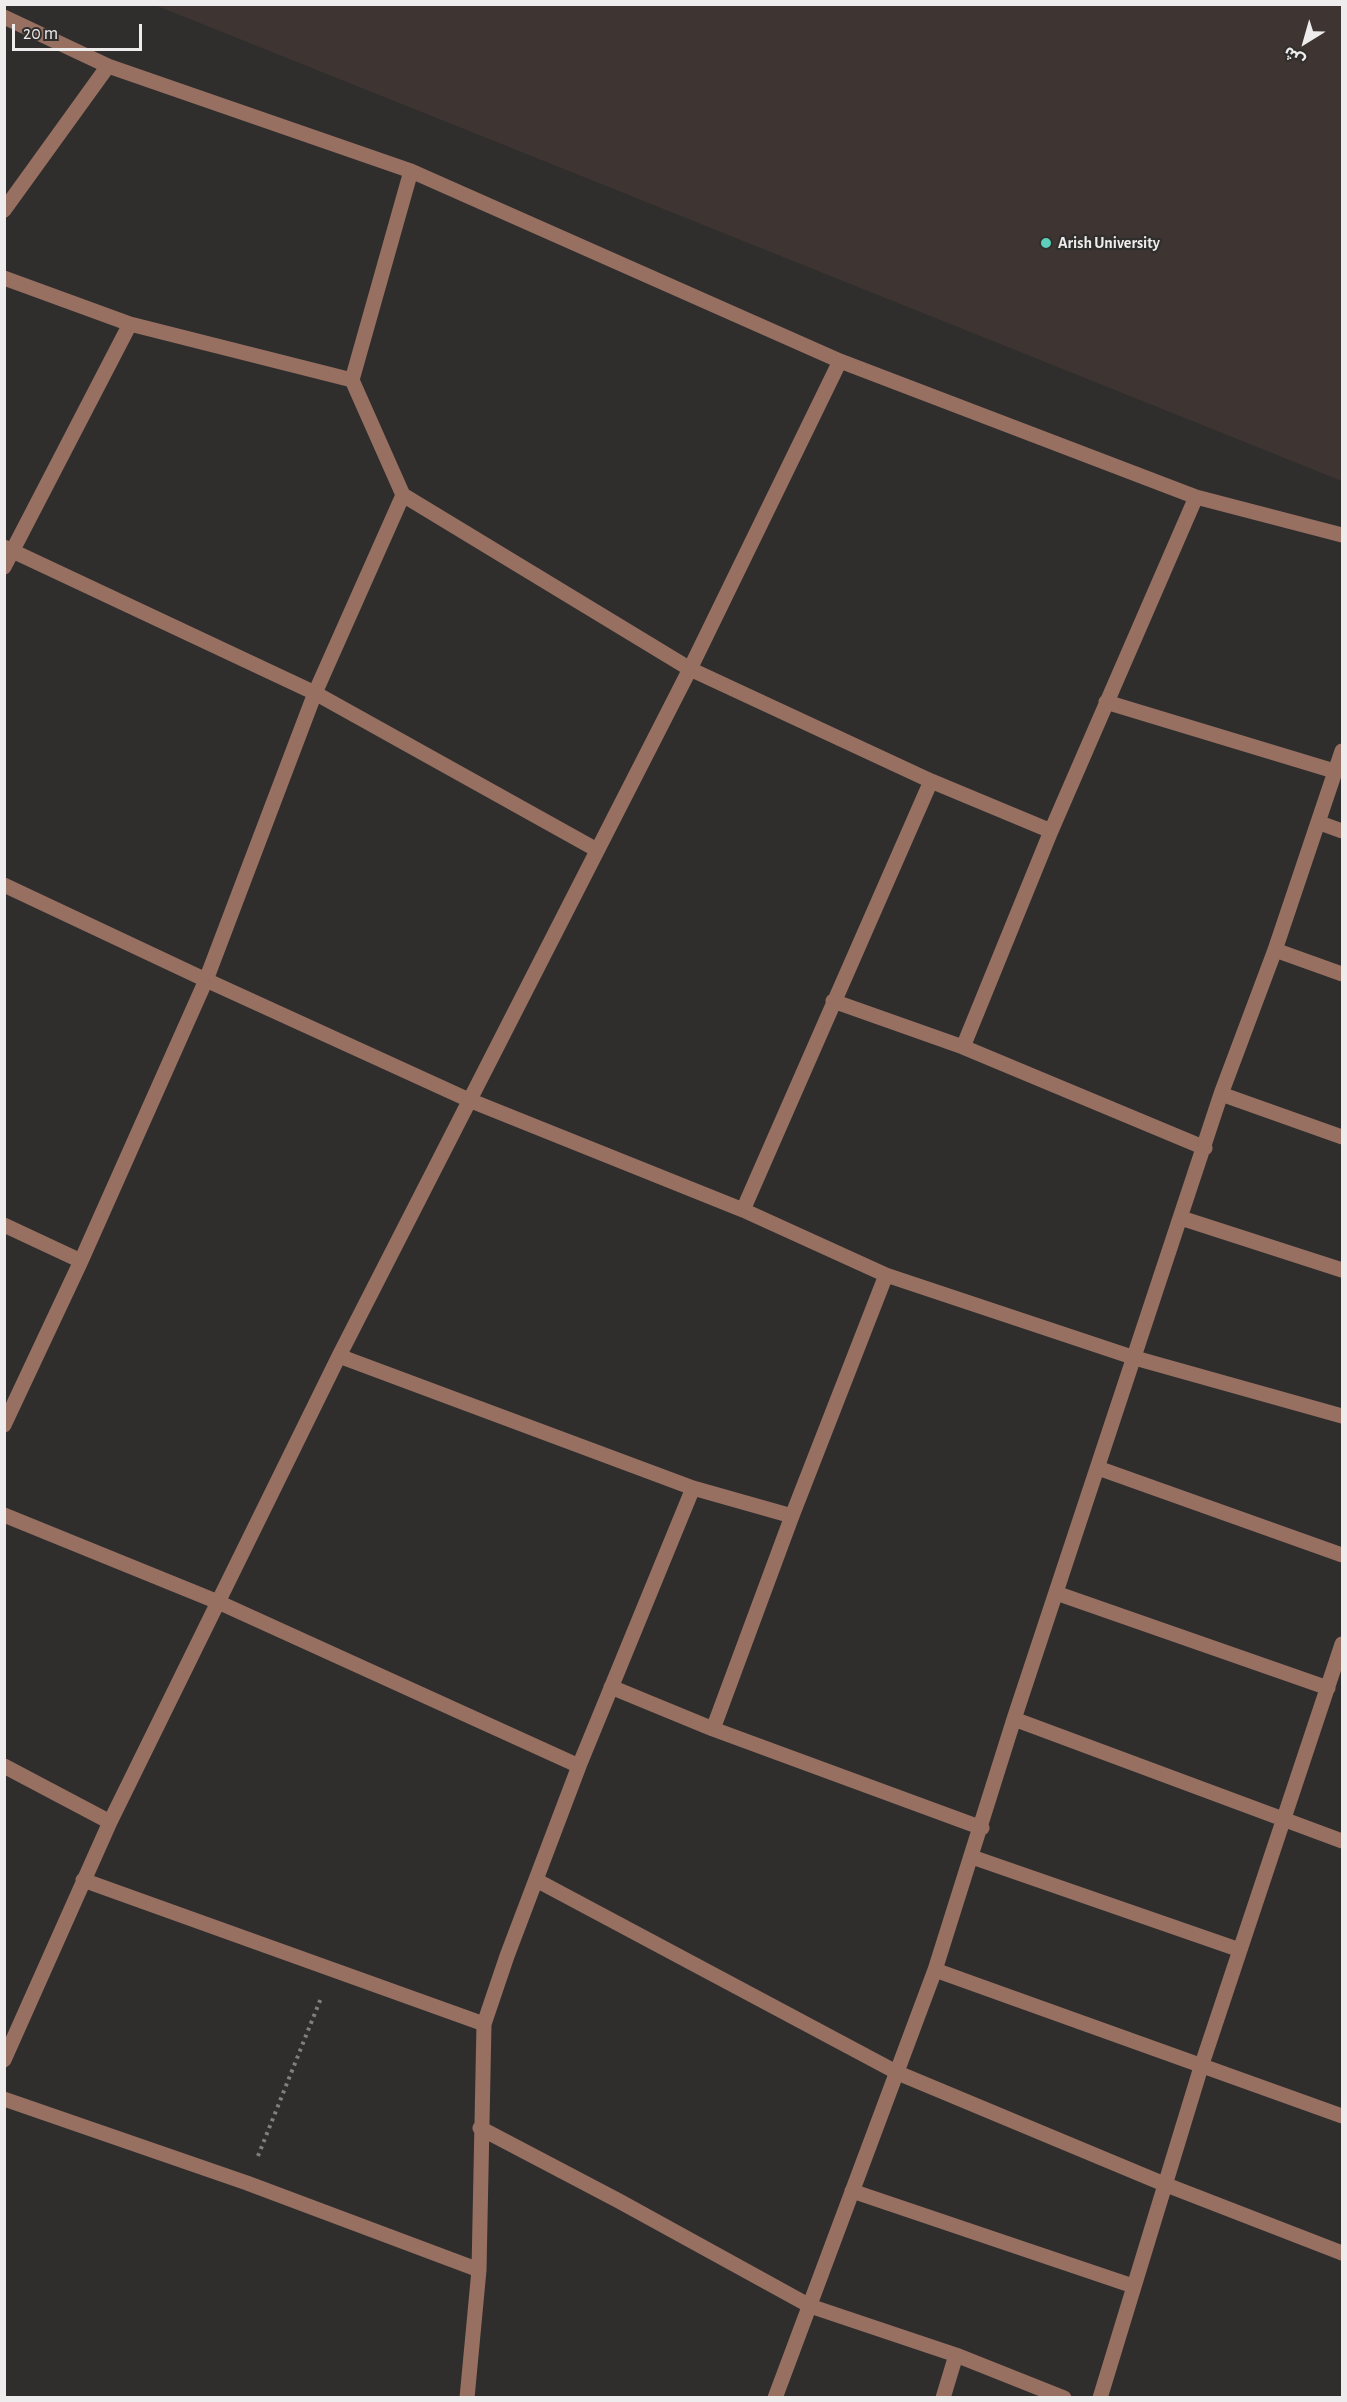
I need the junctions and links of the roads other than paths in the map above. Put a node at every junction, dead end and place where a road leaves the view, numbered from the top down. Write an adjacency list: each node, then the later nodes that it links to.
1 (4, 17): 2 (street)
2 (108, 66): 3 (street); 4 (street)
3 (411, 171): 7 (street); 8 (street)
4 (4, 210)
5 (4, 278): 6 (street)
6 (130, 324): 8 (street); 12 (street)
7 (840, 361): 10 (street); 14 (street)
8 (352, 380): 9 (street)
9 (403, 495): 14 (street); 15 (street)
10 (1196, 497): 11 (street); 16 (street)
11 (1342, 535)
12 (8, 548): 13 (street); 15 (street)
13 (4, 567)
14 (690, 669): 19 (street); 23 (street)
15 (315, 693): 23 (street); 27 (street)
16 (1106, 702): 18 (street); 21 (street)
17 (1342, 751): 18 (street)
18 (1334, 771): 20 (street)
19 (931, 780): 21 (street); 28 (street)
20 (1320, 823): 22 (street); 25 (street)
21 (1051, 831): 29 (street)
22 (1342, 831)
23 (597, 850): 31 (street)
24 (4, 885): 27 (street)
25 (1275, 950): 26 (street); 30 (street)
26 (1342, 974)
27 (206, 980): 31 (street); 37 (street)
28 (833, 1001): 29 (street); 34 (street)
29 (963, 1047): 33 (street)
30 (1221, 1094): 32 (street); 33 (street)
31 (469, 1100): 34 (street); 40 (street)
32 (1342, 1137)
33 (1205, 1148): 35 (street)
34 (743, 1210): 39 (street)
35 (1181, 1218): 38 (street); 41 (street)
36 (4, 1225): 37 (street)
37 (81, 1262): 43 (street)
38 (1342, 1270)
39 (886, 1275): 41 (street); 47 (street)
40 (339, 1356): 45 (street); 50 (street)
41 (1135, 1358): 42 (street); 44 (street)
42 (1342, 1416)
43 (4, 1425)
44 (1098, 1468): 48 (street); 49 (street)
45 (693, 1488): 47 (street); 52 (street)
46 (4, 1515): 50 (street)
47 (792, 1516): 55 (street)
48 (1342, 1555)
49 (1056, 1593): 53 (street); 54 (street)
50 (218, 1602): 57 (street); 59 (street)
51 (1342, 1644): 53 (street)
52 (611, 1687): 55 (street); 57 (street)
53 (1328, 1688): 58 (street)
54 (1014, 1719): 58 (street); 60 (street)
55 (713, 1729): 60 (street)
56 (4, 1766): 59 (street)
57 (579, 1767): 64 (street)
58 (1283, 1821): 61 (street); 65 (street)
59 (110, 1822): 63 (street)
60 (982, 1828): 62 (street)
61 (1342, 1841)
62 (972, 1857): 65 (street); 66 (street)
63 (83, 1880): 67 (street); 68 (street)
64 (538, 1881): 67 (street); 70 (street)
65 (1240, 1950): 69 (street)
66 (935, 1970): 69 (street); 70 (street)
67 (484, 2024): 73 (street)
68 (4, 2060)
69 (1201, 2067): 72 (street); 74 (street)
70 (898, 2073): 74 (street); 75 (street)
71 (4, 2099): 77 (street)
72 (1342, 2116)
73 (480, 2128): 77 (street); 79 (street)
74 (1164, 2184): 76 (street); 78 (street)
75 (852, 2192): 78 (street); 79 (street)
76 (1342, 2253)
77 (479, 2270): 81 (street)
78 (1133, 2286): 85 (street)
79 (810, 2306): 80 (street); 82 (street)
80 (956, 2355): 83 (street); 84 (street)
81 (467, 2397)
82 (775, 2397)
83 (943, 2397)
84 (1064, 2397)
85 (1100, 2397)

